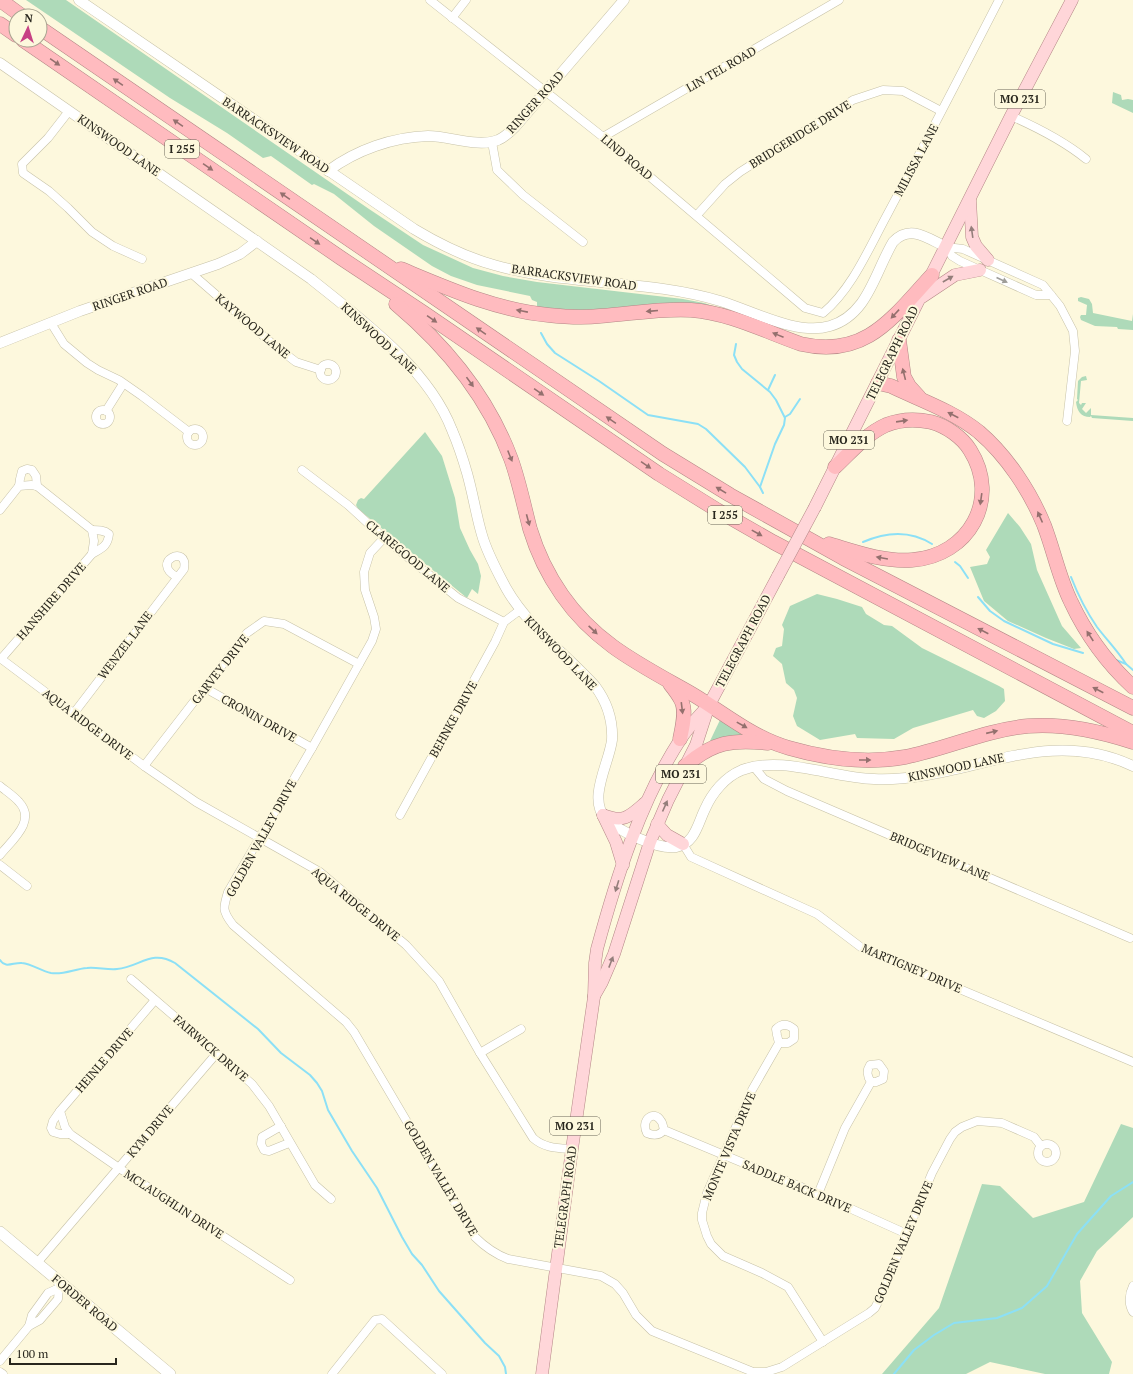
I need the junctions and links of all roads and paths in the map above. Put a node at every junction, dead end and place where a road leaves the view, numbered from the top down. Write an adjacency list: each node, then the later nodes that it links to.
1 (0, 0): 9 (highway)
2 (79, 0): 21 (street, BARRACKSVIEW ROAD)
3 (430, 0): 10 (street, LIND ROAD)
4 (466, 0): 10 (street)
5 (624, 0): 14 (street, RINGER ROAD)
6 (839, 0): 18 (street, LIN TEL ROAD)
7 (999, 0): 16 (street, MILISSA LANE)
8 (1072, 0): 17 (main road, TELEGRAPH ROAD / MO 231)
9 (11, 8)
10 (452, 18): 14 (street, LIND ROAD)
11 (48, 33): 28 (highway, I 255, one-way to 11)
12 (35, 48): 27 (highway, I 255, one-way to 27)
13 (0, 63): 15 (street, KINSWOOD LANE)
14 (546, 92): 18 (street, LIND ROAD); 19 (street, RINGER ROAD)
15 (69, 111): 24 (street, KINSWOOD LANE); 29 (street)
16 (941, 111): 23 (street, BRIDGERIDGE DRIVE); 36 (street, MILISSA LANE)
17 (1011, 116): 20 (street); 22 (main road, TELEGRAPH ROAD / MO 231)
18 (603, 137): 23 (street, LIND ROAD)
19 (492, 142): 21 (street); 25 (street)
20 (1086, 159)
21 (328, 171): 26 (street, BARRACKSVIEW ROAD)
22 (970, 199): 26 (main road, TELEGRAPH ROAD / MO 231); 30 (main road, one-way to 22)
23 (696, 216): 36 (street, LIND ROAD)
24 (257, 240): 32 (street, RINGER ROAD); 57 (street, KINSWOOD LANE)
25 (584, 242)
26 (946, 247): 30 (street, BARRACKSVIEW ROAD); 31 (street, BARRACKSVIEW ROAD); 33 (main road, TELEGRAPH ROAD / MO 231)
27 (341, 258): 61 (highway, one-way to 61); 67 (highway, I 255, one-way to 67)
28 (375, 258): 33 (highway, one-way to 28); 53 (highway, I 255, one-way to 28)
29 (142, 259)
30 (988, 260): 34 (street, BARRACKSVIEW ROAD)
31 (980, 270): 34 (street, BARRACKSVIEW ROAD, one-way to 34); 35 (main road, one-way to 31)
32 (191, 273): 37 (street, RINGER ROAD); 40 (street, KAYWOOD LANE)
33 (932, 275): 35 (main road, TELEGRAPH ROAD / MO 231)
34 (1051, 295): 45 (street, BARRACKSVIEW ROAD)
35 (920, 298): 38 (main road, TELEGRAPH ROAD / MO 231)
36 (823, 313)
37 (50, 323): 39 (street, RINGER ROAD); 42 (street)
38 (899, 340): 41 (main road, TELEGRAPH ROAD / MO 231); 43 (highway, one-way to 38)
39 (0, 343)
40 (321, 370)
41 (878, 383): 43 (highway); 47 (main road, TELEGRAPH ROAD / MO 231)
42 (124, 384): 44 (street); 46 (street)
43 (923, 401): 62 (highway, one-way to 43)
44 (106, 410)
45 (1067, 421)
46 (189, 432)
47 (835, 467): 53 (highway, one-way to 53); 64 (main road, TELEGRAPH ROAD / MO 231, bridge)
48 (302, 470): 54 (street, CLAREGOOD LANE)
49 (19, 486): 50 (street); 50 (street); 51 (street)
50 (37, 486): 52 (street)
51 (0, 510)
52 (92, 530): 55 (street, HANSHIRE DRIVE); 55 (street)
53 (804, 536): 65 (highway, I 255, one-way to 53)
54 (384, 538): 58 (street, CLAREGOOD LANE); 60 (street, GOLDEN VALLEY DRIVE)
55 (92, 554): 59 (street, HANSHIRE DRIVE)
56 (177, 577): 66 (street, WENZEL LANE)
57 (520, 610): 58 (street); 79 (street, KINSWOOD LANE)
58 (504, 622): 78 (street, BEHNKE DRIVE)
59 (1, 659): 66 (street, AQUA RIDGE DRIVE)
60 (359, 664): 63 (street, GARVEY DRIVE); 71 (street, GOLDEN VALLEY DRIVE)
61 (667, 681): 64 (highway); 68 (highway, one-way to 68)
62 (1133, 687)
63 (205, 688): 71 (street, CRONIN DRIVE); 72 (street, GARVEY DRIVE)
64 (709, 705): 68 (main road, TELEGRAPH ROAD / MO 231); 70 (highway, one-way to 70); 73 (main road, TELEGRAPH ROAD / MO 231)
65 (1133, 708)
66 (74, 713): 72 (street, AQUA RIDGE DRIVE)
67 (1133, 733)
68 (680, 739): 77 (main road, TELEGRAPH ROAD / MO 231)
69 (1133, 742): 70 (highway, one-way to 69)
70 (772, 743): 73 (highway)
71 (312, 748): 82 (street, GOLDEN VALLEY DRIVE)
72 (144, 766): 82 (street, AQUA RIDGE DRIVE)
73 (685, 766): 80 (main road, TELEGRAPH ROAD / MO 231, one-way to 73)
74 (1133, 766): 75 (street, KINSWOOD LANE)
75 (754, 767): 84 (street, KINSWOOD LANE); 89 (street, BRIDGEVIEW LANE)
76 (0, 786): 85 (street)
77 (648, 801): 79 (main road); 81 (main road, TELEGRAPH ROAD / MO 231)
78 (400, 815)
79 (602, 815): 81 (street); 87 (main road)
80 (657, 824): 83 (main road, TELEGRAPH ROAD / MO 231); 84 (main road)
81 (634, 835): 83 (street); 87 (main road, TELEGRAPH ROAD / MO 231)
82 (259, 838): 96 (street, AQUA RIDGE DRIVE); 113 (street, GOLDEN VALLEY DRIVE)
83 (650, 842): 84 (street); 91 (main road, TELEGRAPH ROAD / MO 231, one-way to 83)
84 (683, 844): 97 (street, MARTIGNEY DRIVE)
85 (0, 855)
86 (0, 866): 88 (street)
87 (623, 866): 91 (main road, TELEGRAPH ROAD / MO 231, one-way to 91)
88 (26, 886)
89 (1132, 939)
90 (131, 979): 92 (street, FAIRWICK DRIVE)
91 (594, 997): 105 (main road, TELEGRAPH ROAD / MO 231)
92 (155, 1000): 95 (street, FAIRWICK DRIVE); 99 (street, HEINLE DRIVE)
93 (521, 1029): 96 (street)
94 (780, 1043): 106 (street, MONTE VISTA DRIVE)
95 (217, 1052): 100 (street, FAIRWICK DRIVE); 107 (street, KYM DRIVE)
96 (480, 1053): 105 (street, AQUA RIDGE DRIVE)
97 (1133, 1062)
98 (871, 1082): 108 (street)
99 (60, 1111): 102 (street, MCLAUGHLIN DRIVE); 102 (street, HEINLE DRIVE)
100 (281, 1126): 103 (street, FAIRWICK DRIVE); 103 (street)
101 (664, 1130): 106 (street, SADDLE BACK DRIVE)
102 (70, 1134): 107 (street, MCLAUGHLIN DRIVE)
103 (289, 1143): 109 (street, FAIRWICK DRIVE)
104 (1041, 1146): 111 (street, GOLDEN VALLEY DRIVE)
105 (572, 1149): 113 (main road, TELEGRAPH ROAD / MO 231)
106 (724, 1154): 108 (street, SADDLE BACK DRIVE); 118 (street, MONTE VISTA DRIVE)
107 (119, 1168): 112 (street, KYM DRIVE); 114 (street, MCLAUGHLIN DRIVE)
108 (818, 1194): 111 (street, SADDLE BACK DRIVE)
109 (331, 1199)
110 (0, 1232): 112 (main road, FORDER ROAD)
111 (907, 1234): 118 (street, GOLDEN VALLEY DRIVE)
112 (37, 1263): 115 (main road, FORDER ROAD)
113 (556, 1268): 118 (street, GOLDEN VALLEY DRIVE); 125 (main road, TELEGRAPH ROAD / MO 231)
114 (290, 1280)
115 (61, 1286): 119 (street); 122 (main road, FORDER ROAD)
116 (1133, 1286): 117 (street)
117 (1133, 1312)
118 (823, 1342)
119 (0, 1361)
120 (0, 1372): 121 (street)
121 (3, 1374)
122 (170, 1374)
123 (332, 1374): 124 (street)
124 (442, 1374)
125 (542, 1374)

